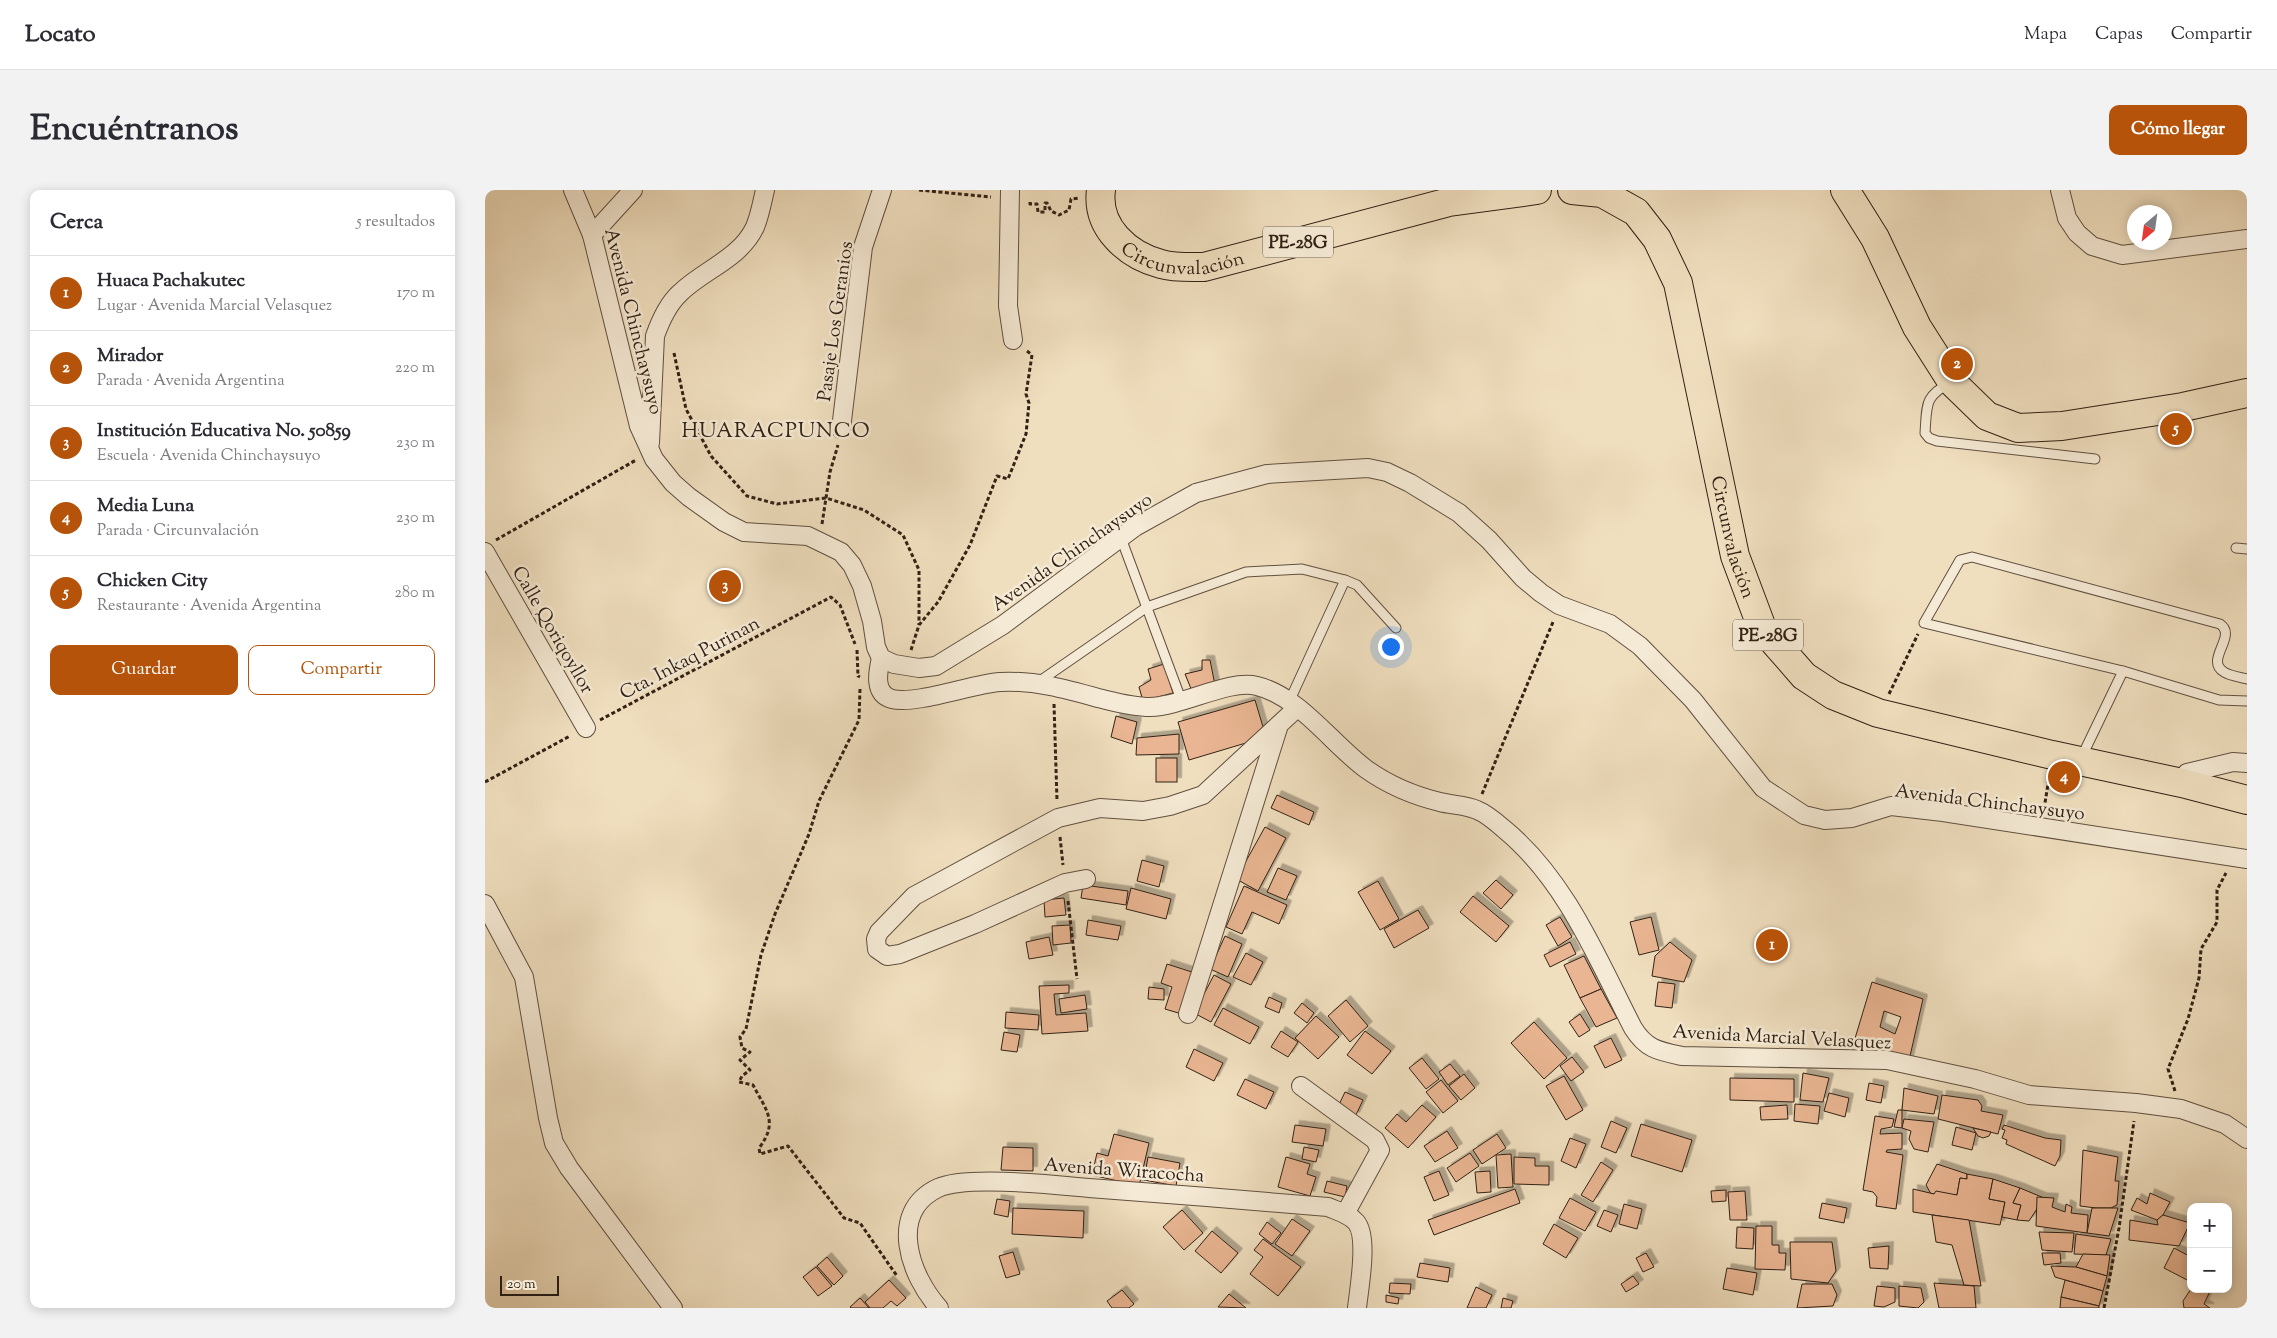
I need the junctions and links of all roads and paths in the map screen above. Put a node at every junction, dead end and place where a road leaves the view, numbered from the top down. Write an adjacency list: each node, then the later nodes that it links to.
1 (573, 190): 13 (street, Avenida Chinchaysuyo)
2 (633, 190): 13 (street)
3 (765, 190): 15 (street)
4 (882, 190): 19 (street, Pasaje Los Geranios)
5 (919, 190): 10 (path)
6 (1537, 190): 11 (highway, Circunvalación / PE-28G)
7 (1572, 190): 42 (highway, Circunvalación / PE-28G)
8 (1845, 190): 17 (highway)
9 (2060, 190): 14 (street)
10 (1010, 194): 16 (street)
11 (1090, 194): 12 (path)
12 (1029, 197)
13 (592, 235): 20 (street, Avenida Chinchaysuyo)
14 (2247, 239)
15 (663, 317): 20 (street); 22 (path)
16 (1013, 340): 32 (path)
17 (1953, 382): 18 (highway); 21 (lane)
18 (2247, 393)
19 (841, 429): 22 (path)
20 (650, 452): 24 (street, Avenida Chinchaysuyo); 25 (path)
21 (2095, 460)
22 (826, 498): 24 (path); 32 (path)
23 (1121, 538): 29 (street, Avenida Chinchaysuyo); 30 (lane); 35 (street, Avenida Chinchaysuyo)
24 (820, 541): 34 (street, Avenida Chinchaysuyo)
25 (489, 547): 44 (street, Calle Qoriqoyllor)
26 (2236, 548): 27 (lane)
27 (2247, 550)
28 (1345, 580): 30 (lane); 33 (lane); 41 (lane)
29 (1559, 605): 51 (path); 52 (street, Avenida Chinchaysuyo)
30 (1147, 608): 38 (lane); 40 (lane)
31 (1924, 622): 36 (lane); 37 (lane); 42 (path)
32 (919, 625): 35 (path)
33 (1396, 628)
34 (881, 658): 35 (street, Avenida Chinchaysuyo); 38 (street, Avenida Marcial Velasquez)
35 (905, 667)
36 (2123, 671): 39 (lane); 45 (lane)
37 (2247, 679)
38 (1037, 683): 40 (street, Avenida Marcial Velasquez)
39 (2247, 701)
40 (1183, 702): 41 (street, Avenida Marcial Velasquez)
41 (1293, 705): 43 (street); 51 (street, Avenida Marcial Velasquez)
42 (1878, 713): 46 (highway, Circunvalación / PE-28G)
43 (1279, 726): 54 (street); 56 (street)
44 (586, 728): 48 (path, Cta. Inkaq Purinan); 62 (path, Cta. Inkaq Purinan)
45 (2084, 752)
46 (2052, 755): 49 (highway, Circunvalación / PE-28G); 52 (path)
47 (2247, 763): 49 (street)
48 (485, 782)
49 (2182, 783): 50 (highway, Circunvalación / PE-28G)
50 (2247, 800)
51 (1476, 810): 58 (street, Avenida Marcial Velasquez)
52 (2040, 827): 53 (street, Avenida Chinchaysuyo)
53 (2240, 858): 59 (path)
54 (1086, 879)
55 (485, 904): 63 (street)
56 (1189, 1014)
57 (1301, 1086): 61 (street)
58 (2135, 1103): 59 (street, Avenida Marcial Velasquez); 66 (path)
59 (2181, 1109): 60 (street, Avenida Marcial Velasquez)
60 (2247, 1139)
61 (1345, 1214): 62 (street, Avenida Wiracocha); 65 (street)
62 (927, 1294): 64 (street, Avenida Wiracocha)
63 (673, 1308)
64 (939, 1308)
65 (1357, 1308)
66 (2104, 1308)

